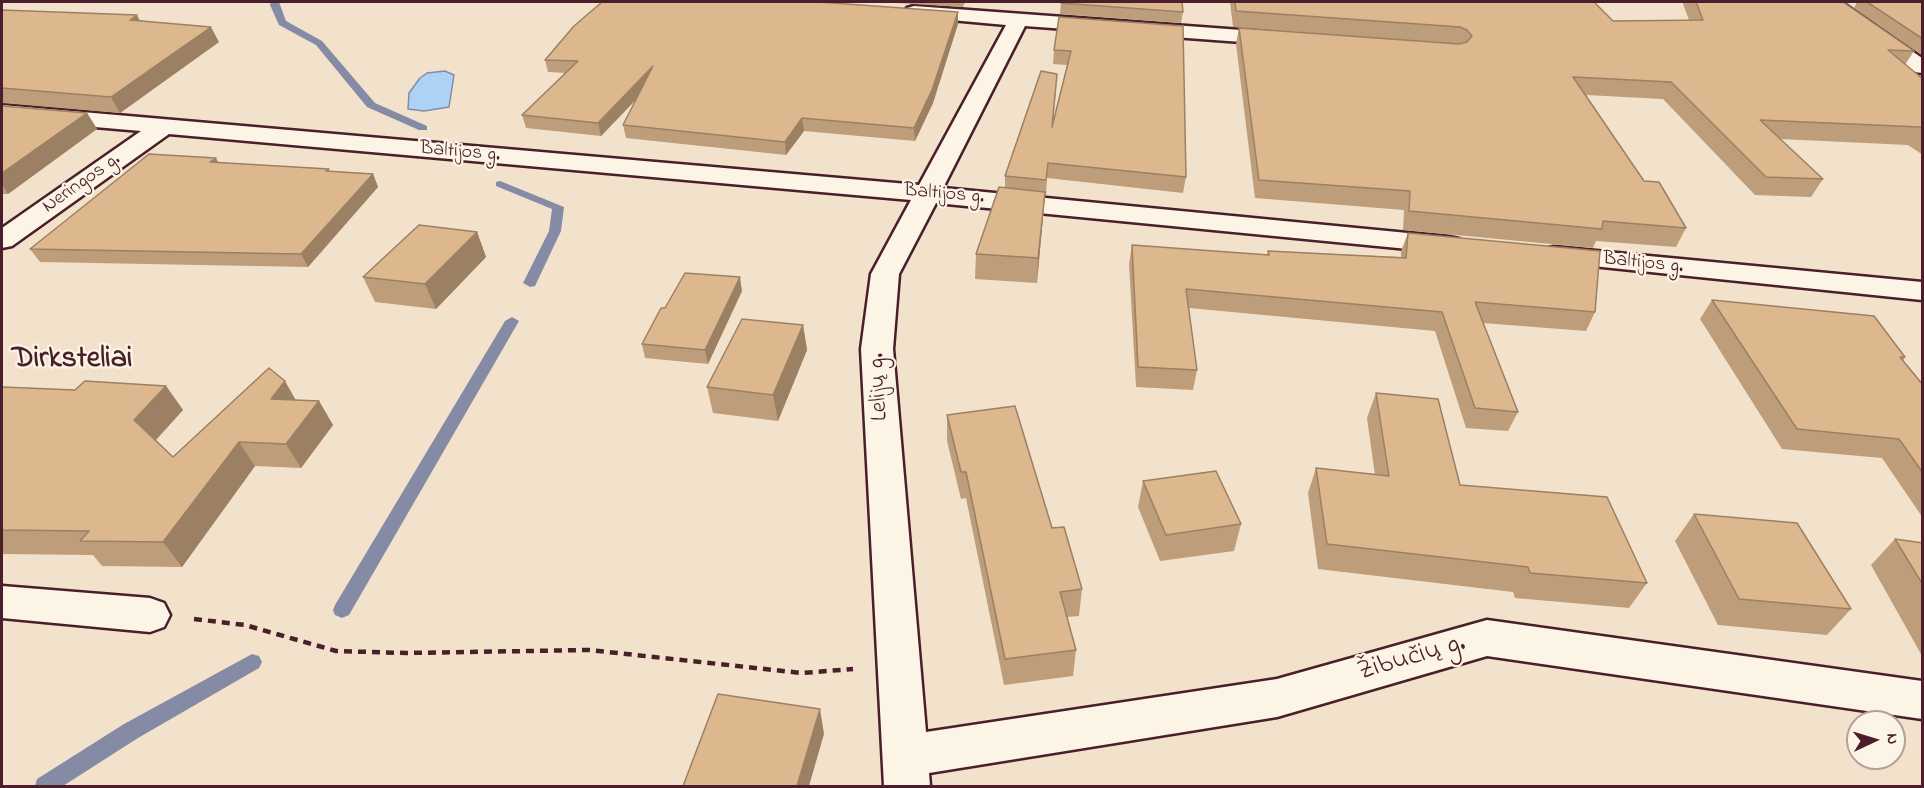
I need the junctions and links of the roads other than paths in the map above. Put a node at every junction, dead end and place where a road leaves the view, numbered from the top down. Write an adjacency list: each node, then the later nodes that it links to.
1 (1830, 2): 5 (street)
2 (894, 10): 3 (street)
3 (1019, 19): 4 (street); 8 (street, Lelijų g.)
4 (1301, 40)
5 (1923, 67)
6 (2, 112): 7 (street, Baltijos g.)
7 (163, 127): 8 (street, Baltijos g.); 9 (street, Neringos g.)
8 (928, 194): 10 (street, Baltijos g.); 16 (street, Lelijų g.)
9 (2, 240)
10 (1472, 247)
11 (1532, 253): 12 (street, Baltijos g.)
12 (1923, 291)
13 (2, 602): 14 (street)
14 (150, 615)
15 (1923, 700): 16 (street, Žibučių g.)
16 (906, 771)

